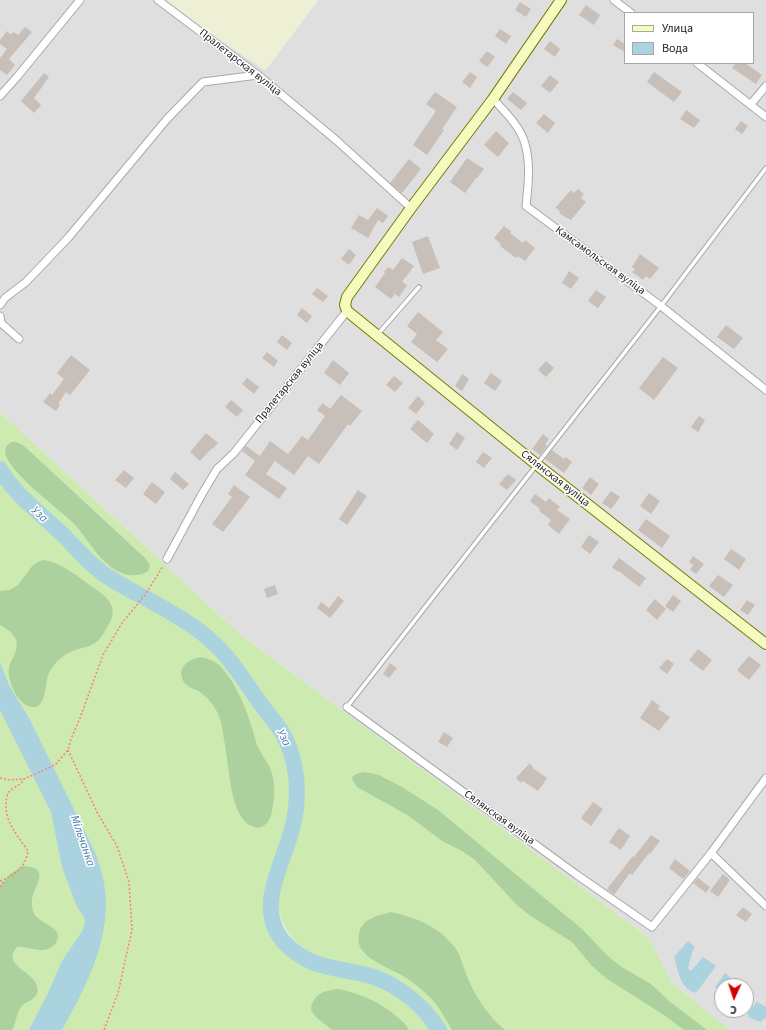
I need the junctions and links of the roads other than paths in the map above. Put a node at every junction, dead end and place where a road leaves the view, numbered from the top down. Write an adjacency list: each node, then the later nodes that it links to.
1 (80, 0): 9 (street)
2 (158, 0): 7 (street, Пралетарская вуліца)
3 (561, 0): 10 (street, Пралетарская вуліца)
4 (614, 0): 5 (street)
5 (630, 12)
6 (698, 64): 11 (street)
7 (258, 75): 14 (street, Пралетарская вуліца); 16 (street)
8 (766, 86): 11 (street)
9 (0, 96)
10 (493, 99): 14 (street, Пралетарская вуліца); 17 (street, Камсамольская вуліца)
11 (751, 104): 12 (street)
12 (766, 117)
13 (766, 168): 17 (lane)
14 (411, 208): 18 (street, Пралетарская вуліца)
15 (419, 286): 20 (lane)
16 (0, 305)
17 (661, 306): 22 (street, Камсамольская вуліца); 23 (lane)
18 (347, 311): 20 (street, Сялянская вуліца); 24 (street, Пралетарская вуліца)
19 (0, 316): 21 (street)
20 (376, 336): 23 (street, Сялянская вуліца)
21 (19, 339)
22 (766, 390)
23 (536, 464): 25 (street, Сялянская вуліца); 26 (lane)
24 (167, 559)
25 (766, 644)
26 (346, 706): 28 (street, Сялянская вуліца)
27 (766, 778): 28 (street)
28 (711, 853): 29 (street)
29 (766, 906)

